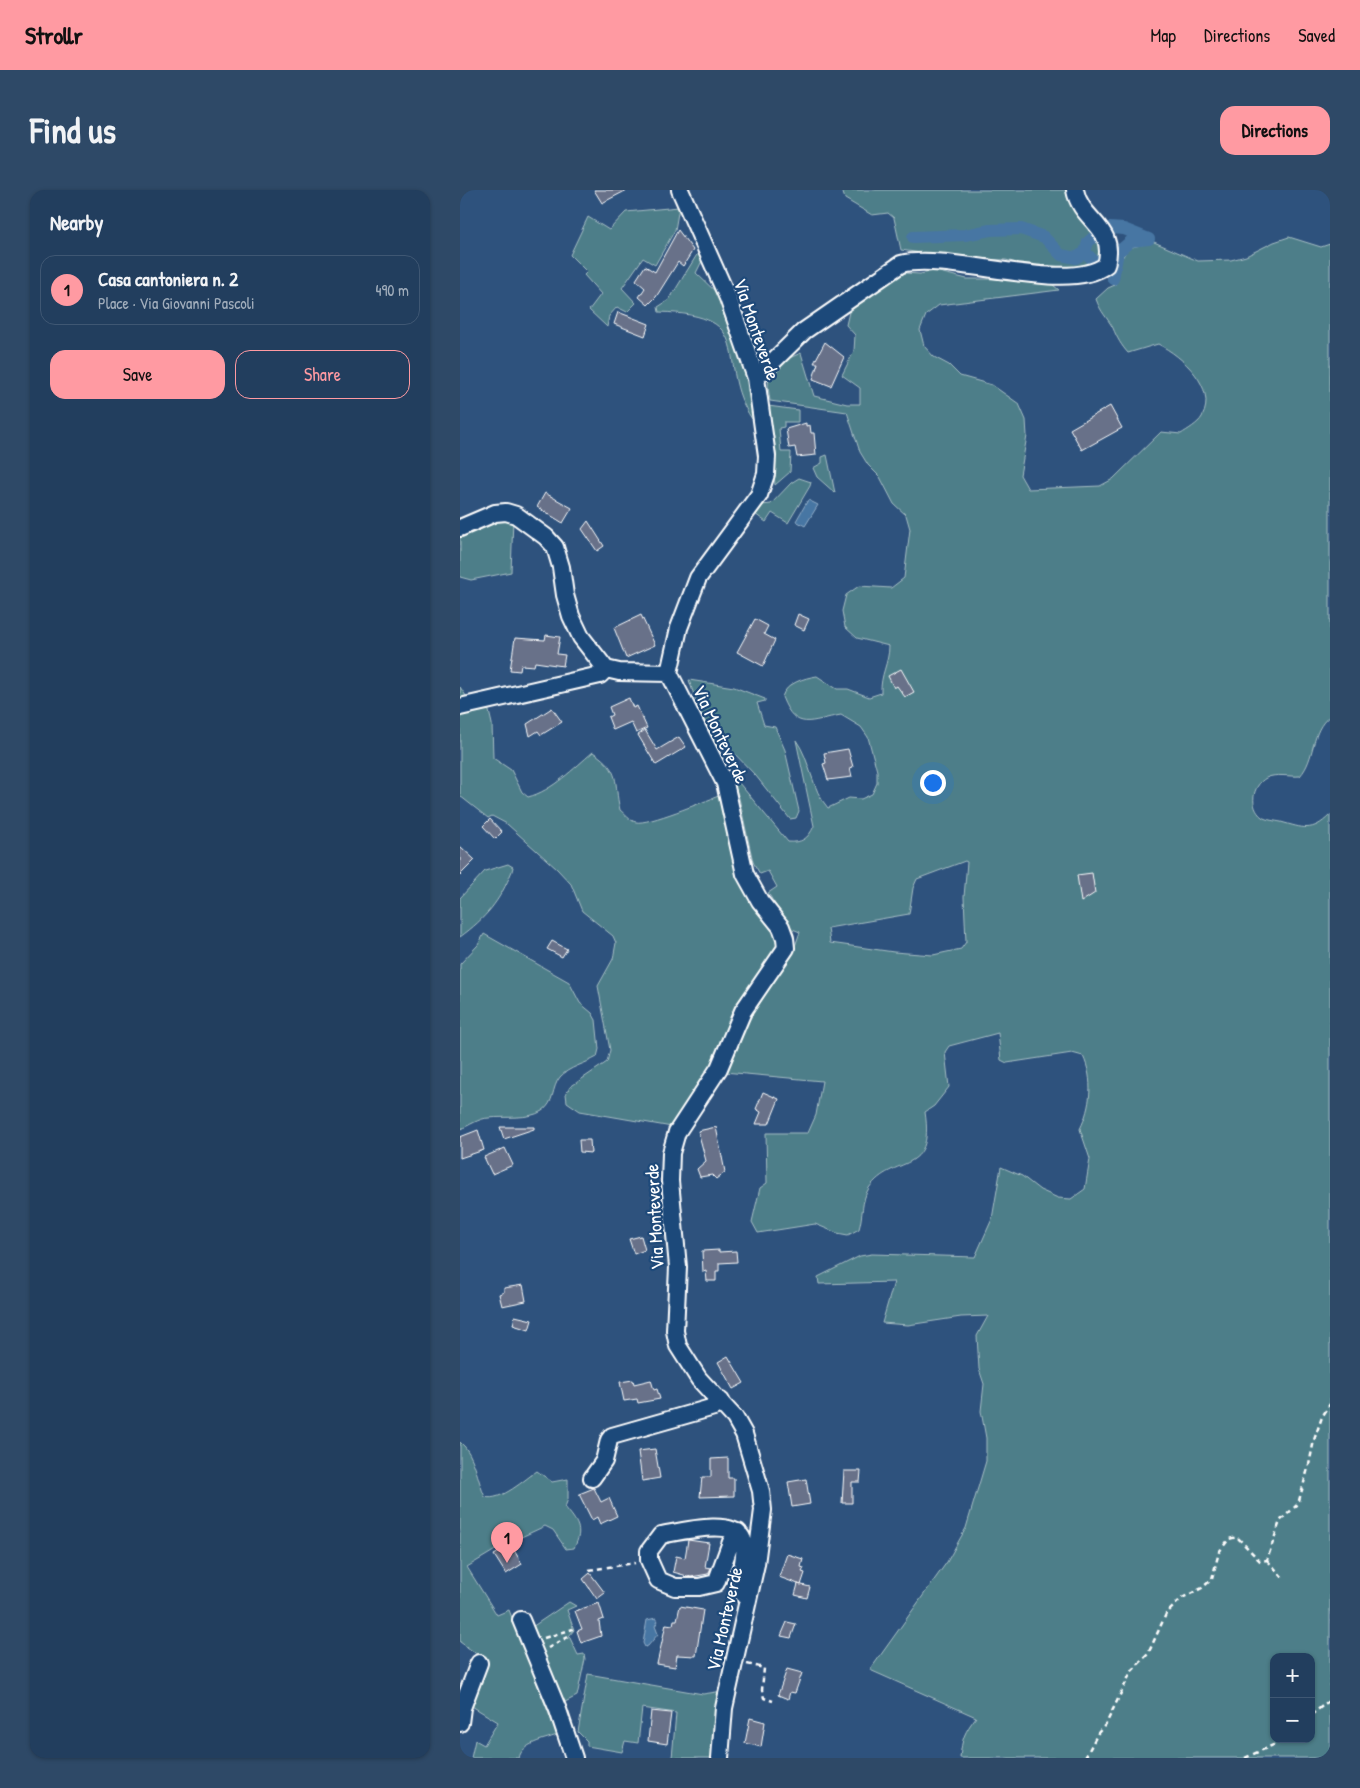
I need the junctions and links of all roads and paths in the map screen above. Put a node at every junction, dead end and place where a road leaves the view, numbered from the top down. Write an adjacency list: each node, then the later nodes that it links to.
1 (680, 190): 3 (street, Via Monteverde)
2 (1076, 190): 3 (street)
3 (756, 378): 6 (street, Via Monteverde)
4 (460, 528): 5 (street)
5 (606, 669): 6 (street, Via Monteverde); 7 (street)
6 (669, 672): 8 (street, Via Monteverde)
7 (460, 707)
8 (721, 1401): 10 (street); 16 (street, Via Monteverde)
9 (1330, 1404): 13 (path)
10 (592, 1478)
11 (738, 1532): 12 (street); 12 (street); 16 (street)
12 (649, 1560): 14 (path)
13 (1267, 1560): 15 (path); 31 (path)
14 (589, 1570)
15 (1284, 1580)
16 (748, 1601): 30 (street, Via Monteverde)
17 (521, 1620): 20 (street)
18 (572, 1629): 20 (path)
19 (568, 1637): 21 (path)
20 (531, 1642): 21 (street)
21 (539, 1661): 29 (street)
22 (479, 1663): 26 (street)
23 (743, 1663): 25 (path)
24 (1330, 1700): 27 (path)
25 (773, 1701)
26 (461, 1712)
27 (1315, 1712)
28 (1277, 1743): 32 (path)
29 (574, 1758)
30 (720, 1758)
31 (1085, 1758)
32 (1245, 1758)

